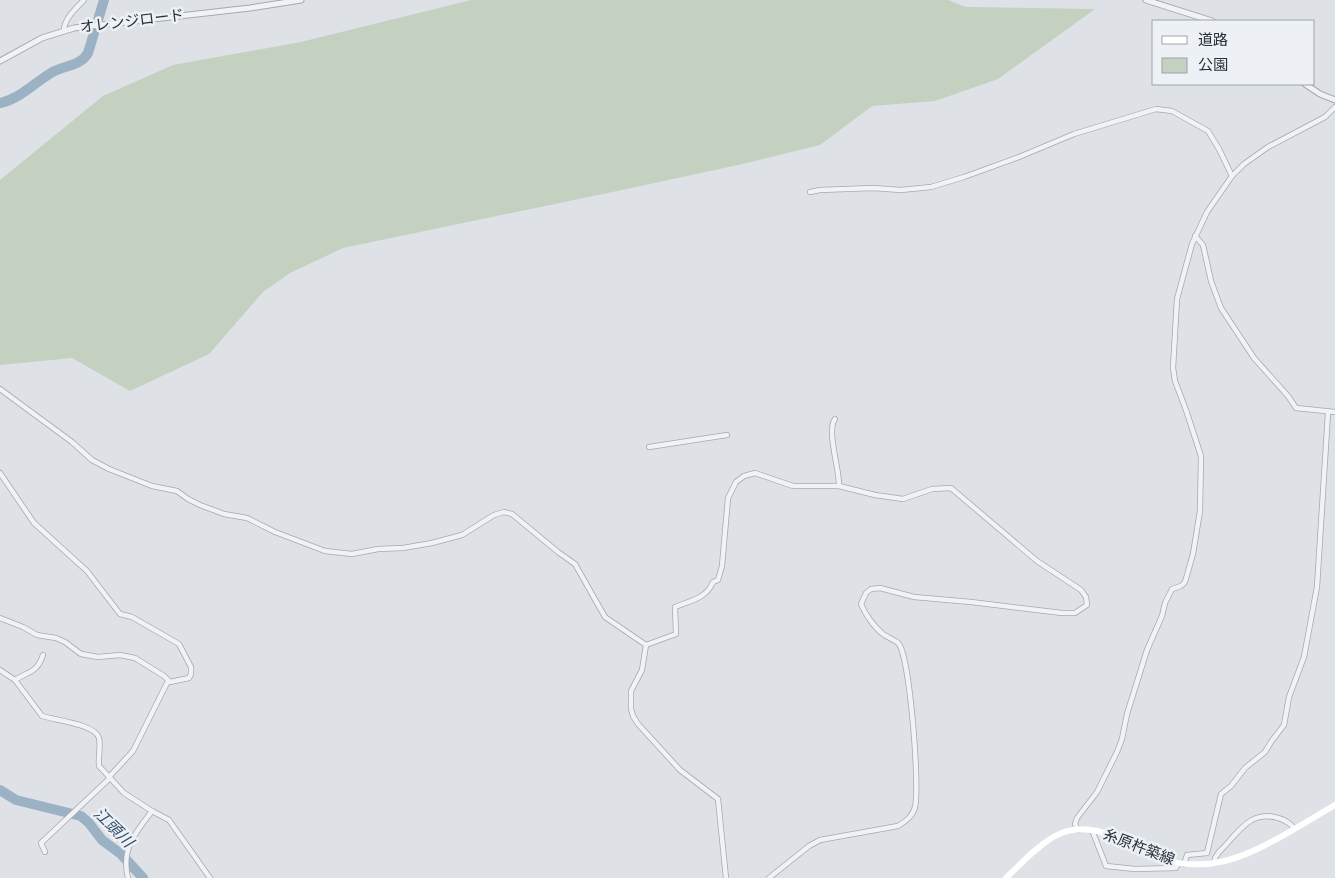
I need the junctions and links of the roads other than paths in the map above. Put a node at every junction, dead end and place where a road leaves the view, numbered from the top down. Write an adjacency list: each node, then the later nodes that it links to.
1 (84, 0): 5 (street)
2 (301, 0): 5 (street, オレンジロード)
3 (1146, 0): 4 (street)
4 (1209, 20)
5 (64, 30): 6 (street, オレンジロード)
6 (0, 61)
7 (1306, 85): 8 (street)
8 (1335, 100)
9 (1335, 107): 10 (street)
10 (1232, 176): 11 (street); 12 (street)
11 (810, 192)
12 (1195, 236): 15 (street); 31 (street)
13 (0, 389): 22 (street)
14 (1335, 412): 15 (street)
15 (1328, 413): 34 (street)
16 (835, 419): 20 (street)
17 (726, 435): 18 (street)
18 (649, 447)
19 (0, 473): 26 (street)
20 (840, 486): 22 (street); 39 (street)
21 (0, 618): 26 (street)
22 (646, 645): 38 (street)
23 (43, 654): 25 (street)
24 (0, 670): 25 (street)
25 (15, 680): 27 (street)
26 (168, 681): 27 (street)
27 (110, 778): 29 (street); 33 (street)
28 (1335, 805): 30 (main road, 糸原杵築線)
29 (152, 811): 36 (street); 37 (street)
30 (1294, 828): 35 (main road, 糸原杵築線); 35 (street)
31 (1078, 830): 32 (main road, 糸原杵築線); 40 (main road, 糸原杵築線)
32 (1092, 830): 34 (main road, 糸原杵築線); 34 (street)
33 (45, 852)
34 (1181, 863): 35 (main road, 糸原杵築線)
35 (1214, 863)
36 (128, 878)
37 (210, 878)
38 (726, 878)
39 (770, 878)
40 (1006, 878)

